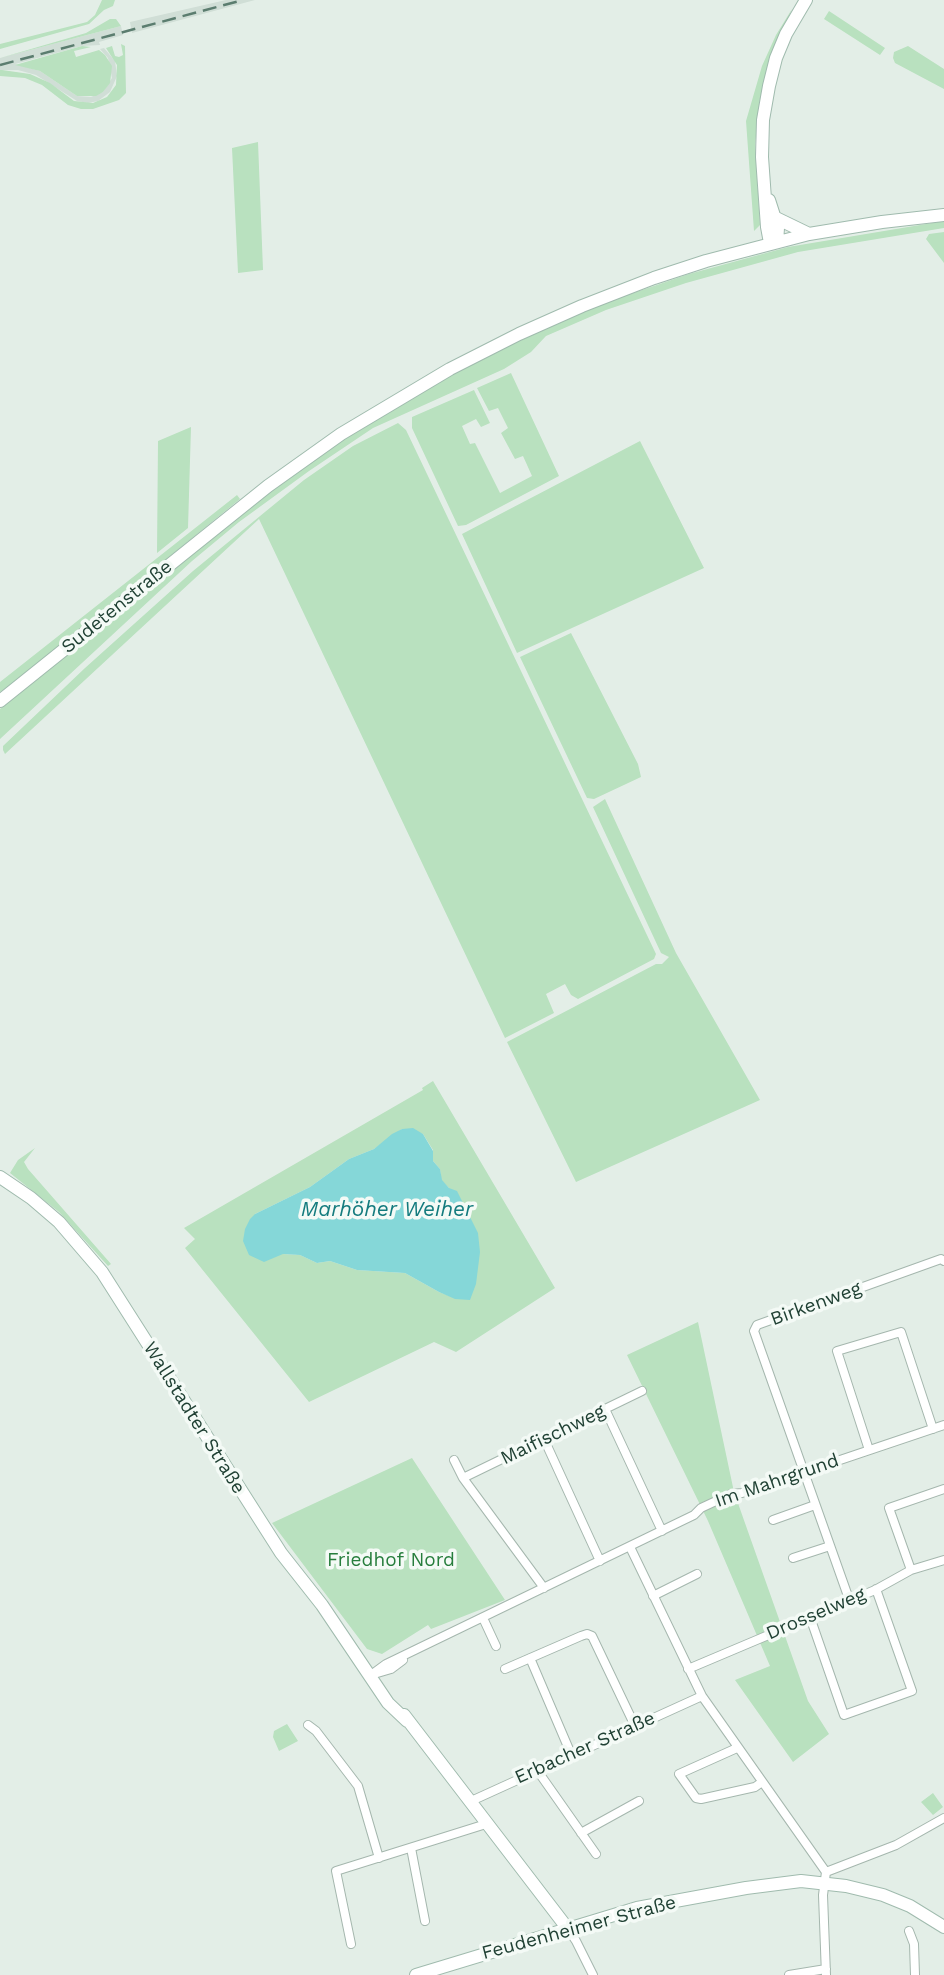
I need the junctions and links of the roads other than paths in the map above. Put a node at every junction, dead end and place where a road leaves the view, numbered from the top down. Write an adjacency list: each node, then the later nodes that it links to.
1 (806, 0): 2 (main road)
2 (765, 190): 4 (main road); 6 (main road)
3 (944, 215): 5 (main road, Sudetenstraße)
4 (776, 218): 5 (main road); 6 (main road)
5 (809, 234): 6 (main road, Sudetenstraße)
6 (774, 242): 7 (main road, Sudetenstraße)
7 (0, 701)
8 (0, 1177): 40 (main road, Wallstadter Straße)
9 (944, 1261): 17 (street, Birkenweg)
10 (642, 1391): 11 (street, Maifischweg)
11 (605, 1409): 14 (street, Maifischweg); 22 (street)
12 (944, 1424): 13 (street, Im Mahrgrund)
13 (933, 1429): 15 (street, Im Mahrgrund); 15 (street)
14 (544, 1439): 18 (street, Maifischweg); 27 (street)
15 (869, 1450): 17 (street, Im Mahrgrund)
16 (454, 1460): 18 (street)
17 (803, 1472): 20 (street); 22 (street, Im Mahrgrund)
18 (463, 1478): 30 (street)
19 (944, 1489): 28 (street)
20 (815, 1505): 21 (street); 23 (street)
21 (773, 1520)
22 (662, 1531): 24 (street, Im Mahrgrund)
23 (830, 1546): 25 (street); 33 (street)
24 (630, 1547): 27 (street, Im Mahrgrund); 32 (street)
25 (793, 1558)
26 (944, 1560): 28 (street, Drosselweg)
27 (600, 1561): 30 (street, Im Mahrgrund)
28 (911, 1570): 31 (street, Drosselweg)
29 (697, 1574): 32 (street)
30 (544, 1588): 35 (street, Im Mahrgrund)
31 (876, 1589): 33 (street, Drosselweg); 34 (street)
32 (653, 1597): 39 (street)
33 (849, 1599): 34 (street, Drosselweg)
34 (810, 1617): 39 (street, Drosselweg)
35 (483, 1618): 36 (street); 40 (street, Im Mahrgrund)
36 (496, 1646)
37 (530, 1658): 38 (street); 43 (street); 45 (street)
38 (505, 1669)
39 (688, 1669): 41 (street)
40 (371, 1675): 49 (main road, Wallstadter Straße)
41 (702, 1696): 43 (street, Erbacher Straße); 44 (street)
42 (308, 1725): 55 (street)
43 (635, 1726): 45 (street, Erbacher Straße)
44 (737, 1748): 47 (street); 47 (street)
45 (571, 1754): 46 (street, Erbacher Straße)
46 (537, 1770): 49 (street, Erbacher Straße); 52 (street)
47 (762, 1782): 56 (street)
48 (639, 1801): 52 (street)
49 (469, 1802): 51 (main road, Wallstadter Straße)
50 (944, 1818): 56 (street)
51 (486, 1824): 53 (street); 59 (main road, Wallstadter Straße)
52 (581, 1833): 54 (street)
53 (411, 1848): 55 (street); 57 (street)
54 (596, 1854)
55 (379, 1858): 61 (street)
56 (825, 1877): 58 (main road, Feudenheimer Straße); 59 (main road, Feudenheimer Straße); 62 (street)
57 (425, 1921)
58 (944, 1927)
59 (568, 1929): 63 (main road, Feudenheimer Straße); 64 (street)
60 (909, 1931): 66 (street)
61 (351, 1944)
62 (826, 1972): 65 (street)
63 (416, 1975)
64 (593, 1975)
65 (789, 1975)
66 (915, 1975)

